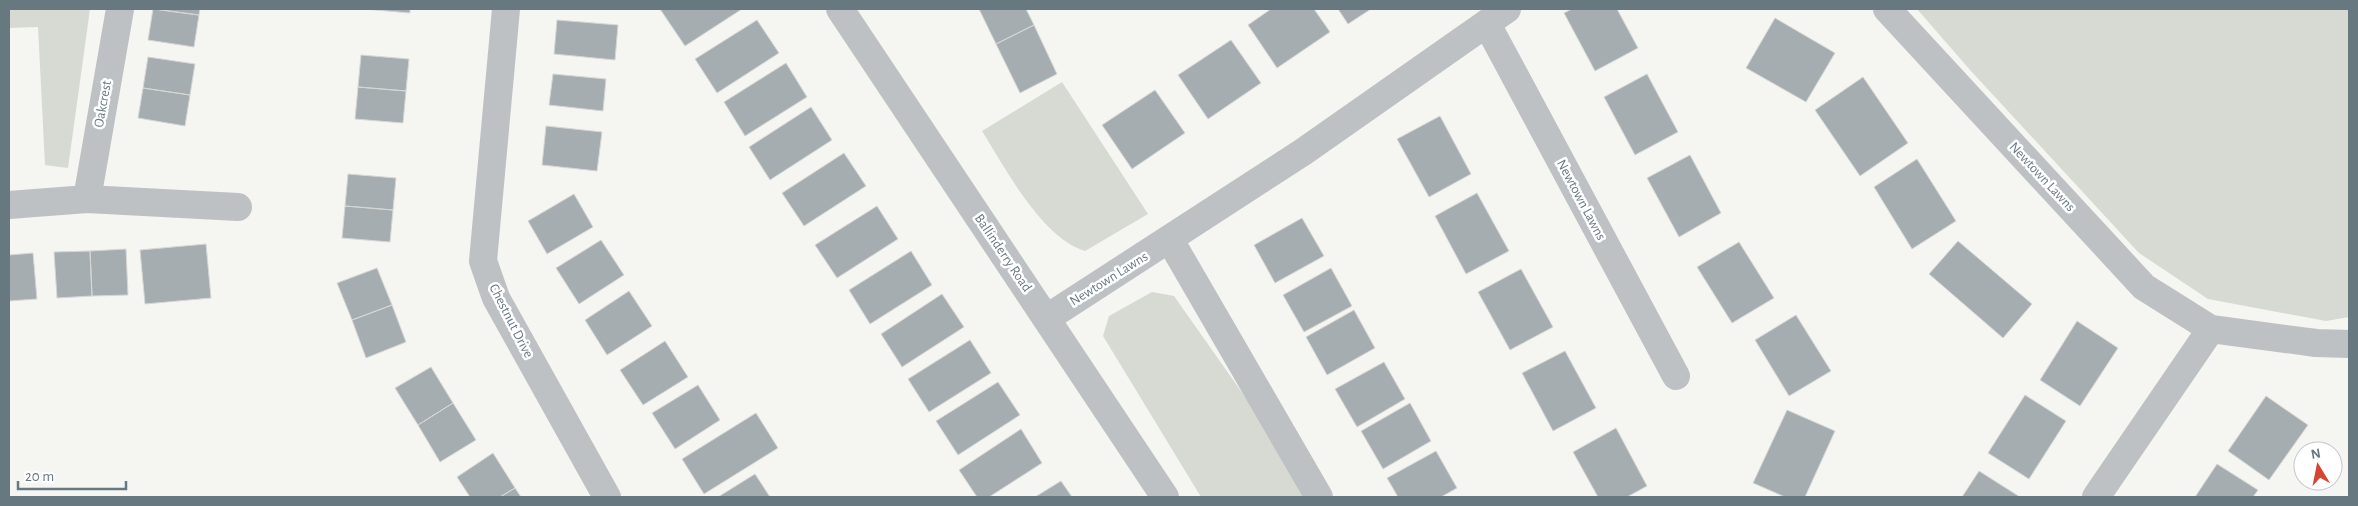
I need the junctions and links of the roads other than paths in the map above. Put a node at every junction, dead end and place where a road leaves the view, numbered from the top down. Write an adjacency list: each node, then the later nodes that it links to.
1 (120, 9): 6 (street, Oakcrest)
2 (506, 9): 14 (street, Chestnut Drive)
3 (840, 9): 10 (street, Ballinderry Road)
4 (1887, 9): 11 (street, Newtown Lawns)
5 (1497, 16): 9 (street, Newtown Lawns); 13 (street, Newtown Lawns)
6 (87, 199): 7 (street); 8 (street)
7 (9, 205)
8 (238, 207)
9 (1170, 240): 10 (street, Newtown Lawns); 16 (street)
10 (1047, 318): 15 (street, Ballinderry Road)
11 (2211, 329): 12 (street, Newtown Lawns); 17 (street)
12 (2349, 344)
13 (1676, 376)
14 (607, 497)
15 (1165, 497)
16 (1319, 497)
17 (2096, 497)

